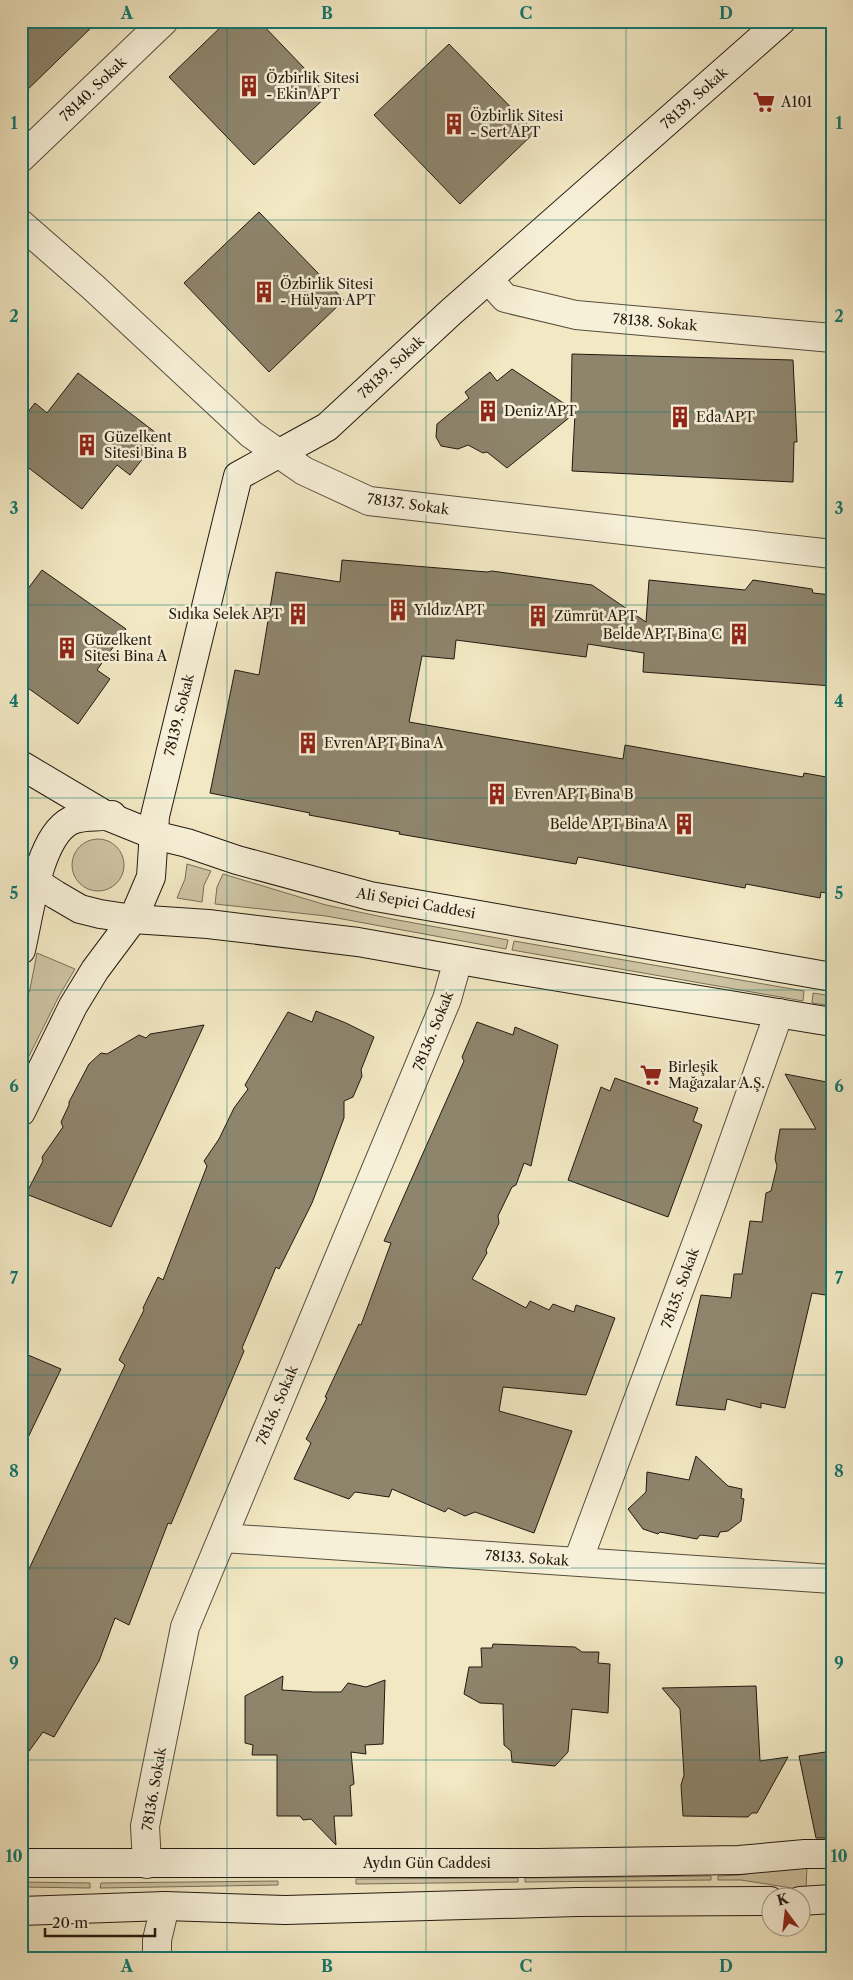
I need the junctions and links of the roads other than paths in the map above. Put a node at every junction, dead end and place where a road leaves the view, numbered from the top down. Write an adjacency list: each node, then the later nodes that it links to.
1 (164, 21): 3 (main road, 78140. Sokak)
2 (780, 21): 5 (main road, 78139. Sokak)
3 (21, 158)
4 (21, 224): 7 (main road, 78137. Sokak)
5 (490, 280): 6 (main road, 78138. Sokak); 7 (main road, 78139. Sokak)
6 (832, 338)
7 (278, 453): 8 (main road, 78137. Sokak); 10 (main road, 78139. Sokak)
8 (832, 554)
9 (21, 765): 11 (main road, Ali Sepici Caddesi)
10 (159, 798): 11 (main road); 12 (main road, 78139. Sokak)
11 (108, 816): 12 (main road, Ali Sepici Caddesi); 13 (main road)
12 (154, 835): 14 (main road); 17 (main road, Ali Sepici Caddesi)
13 (29, 875): 14 (main road); 15 (main road)
14 (133, 919): 16 (main road); 20 (main road)
15 (21, 950)
16 (458, 960): 18 (main road); 21 (main road, 78136. Sokak)
17 (832, 977)
18 (779, 1013): 19 (main road); 22 (main road, 78135. Sokak)
19 (832, 1022)
20 (21, 1112)
21 (223, 1538): 22 (main road, 78133. Sokak); 26 (main road, 78136. Sokak)
22 (578, 1561): 23 (main road, 78133. Sokak)
23 (832, 1579)
24 (832, 1854): 26 (main road, Aydın Gün Caddesi)
25 (21, 1863): 26 (main road, Aydın Gün Caddesi)
26 (148, 1864)
27 (832, 1899): 28 (main road)
28 (810, 1900)
29 (760, 1901): 30 (main road)
30 (165, 1906): 31 (main road); 32 (main road)
31 (21, 1911)
32 (157, 1959)

